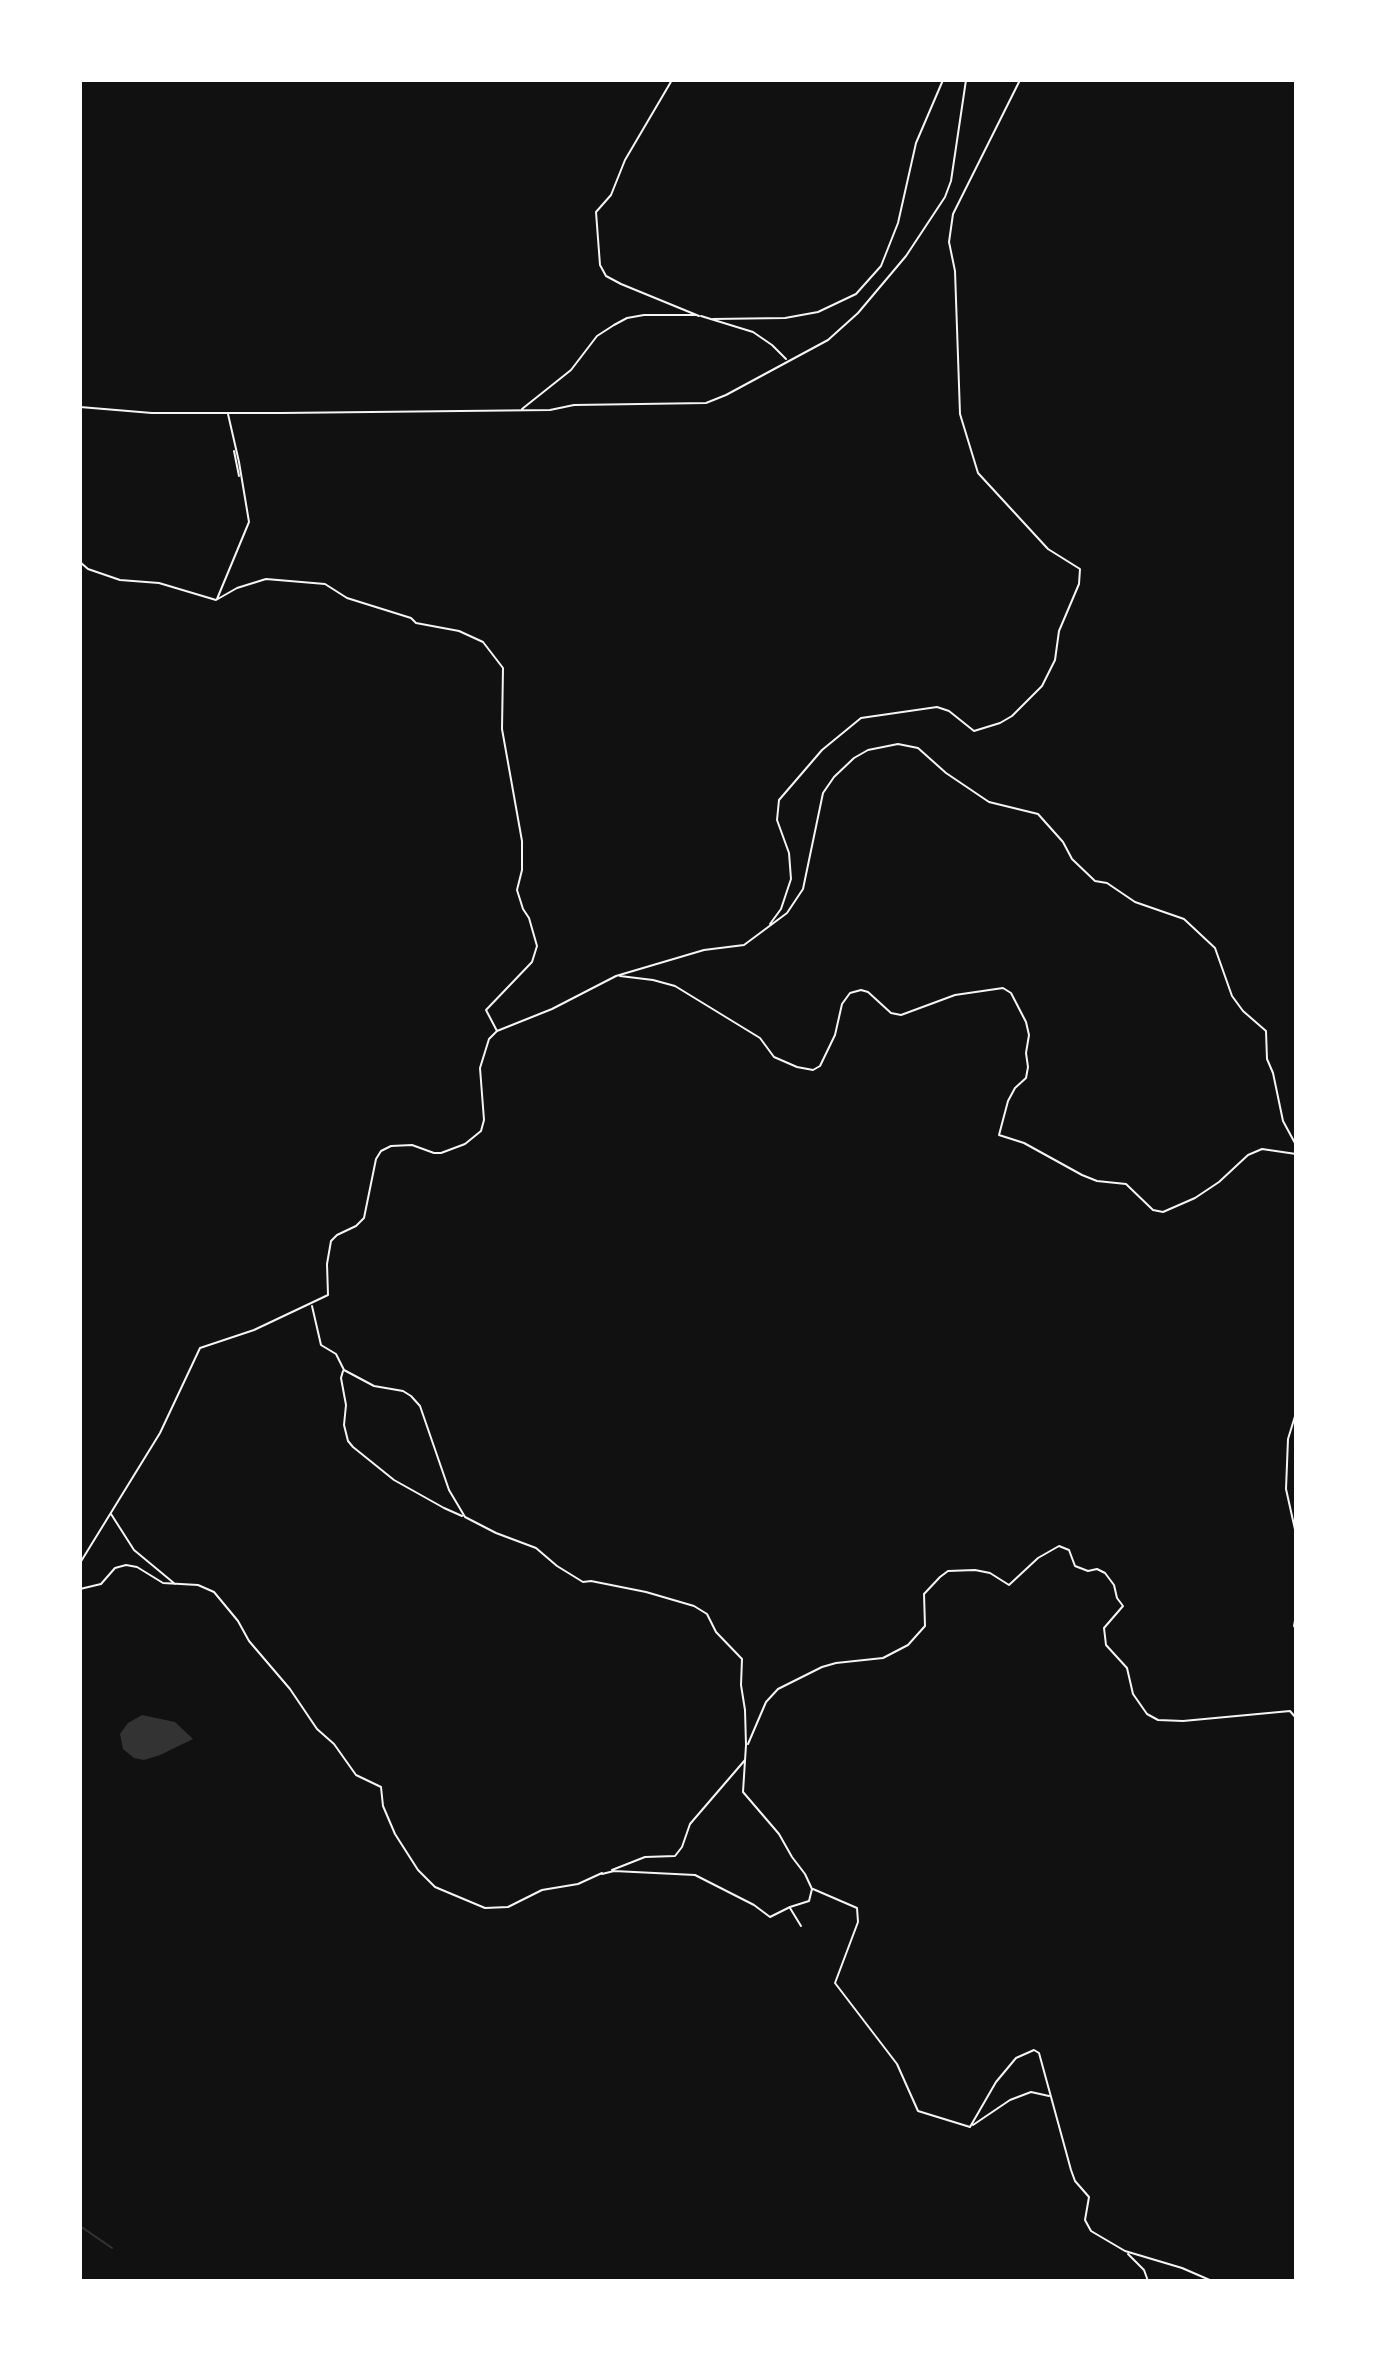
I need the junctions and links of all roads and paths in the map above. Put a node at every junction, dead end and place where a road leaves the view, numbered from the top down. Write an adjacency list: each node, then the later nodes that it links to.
1 (672, 80): 5 (street)
2 (943, 80): 6 (street)
3 (966, 80): 7 (street)
4 (1020, 80): 13 (street)
5 (699, 316): 6 (street); 9 (street)
6 (713, 319): 7 (street)
7 (787, 360): 9 (street)
8 (80, 407): 10 (street)
9 (521, 410): 10 (street)
10 (227, 412): 12 (street)
11 (80, 562): 12 (street)
12 (216, 600): 15 (street)
13 (770, 925): 14 (street); 16 (street)
14 (616, 976): 15 (street); 17 (street)
15 (497, 1031): 18 (street)
16 (1296, 1145)
17 (1296, 1154)
18 (312, 1304): 19 (street); 21 (street)
19 (344, 1370): 22 (street); 22 (street)
20 (1296, 1413): 23 (street)
21 (110, 1513): 24 (street); 25 (street)
22 (465, 1517): 30 (street)
23 (1296, 1534)
24 (80, 1563)
25 (175, 1584): 26 (street); 32 (street)
26 (80, 1589)
27 (1296, 1615): 28 (street)
28 (1296, 1629)
29 (1296, 1718): 30 (street)
30 (746, 1747): 31 (street)
31 (746, 1759): 32 (street); 33 (street)
32 (602, 1874): 34 (street)
33 (812, 1889): 34 (street); 37 (street)
34 (790, 1907): 35 (street)
35 (801, 1926)
36 (1050, 2097): 37 (street); 37 (street); 38 (street)
37 (970, 2127)
38 (1125, 2251): 39 (street); 40 (street)
39 (1148, 2281)
40 (1212, 2281)

